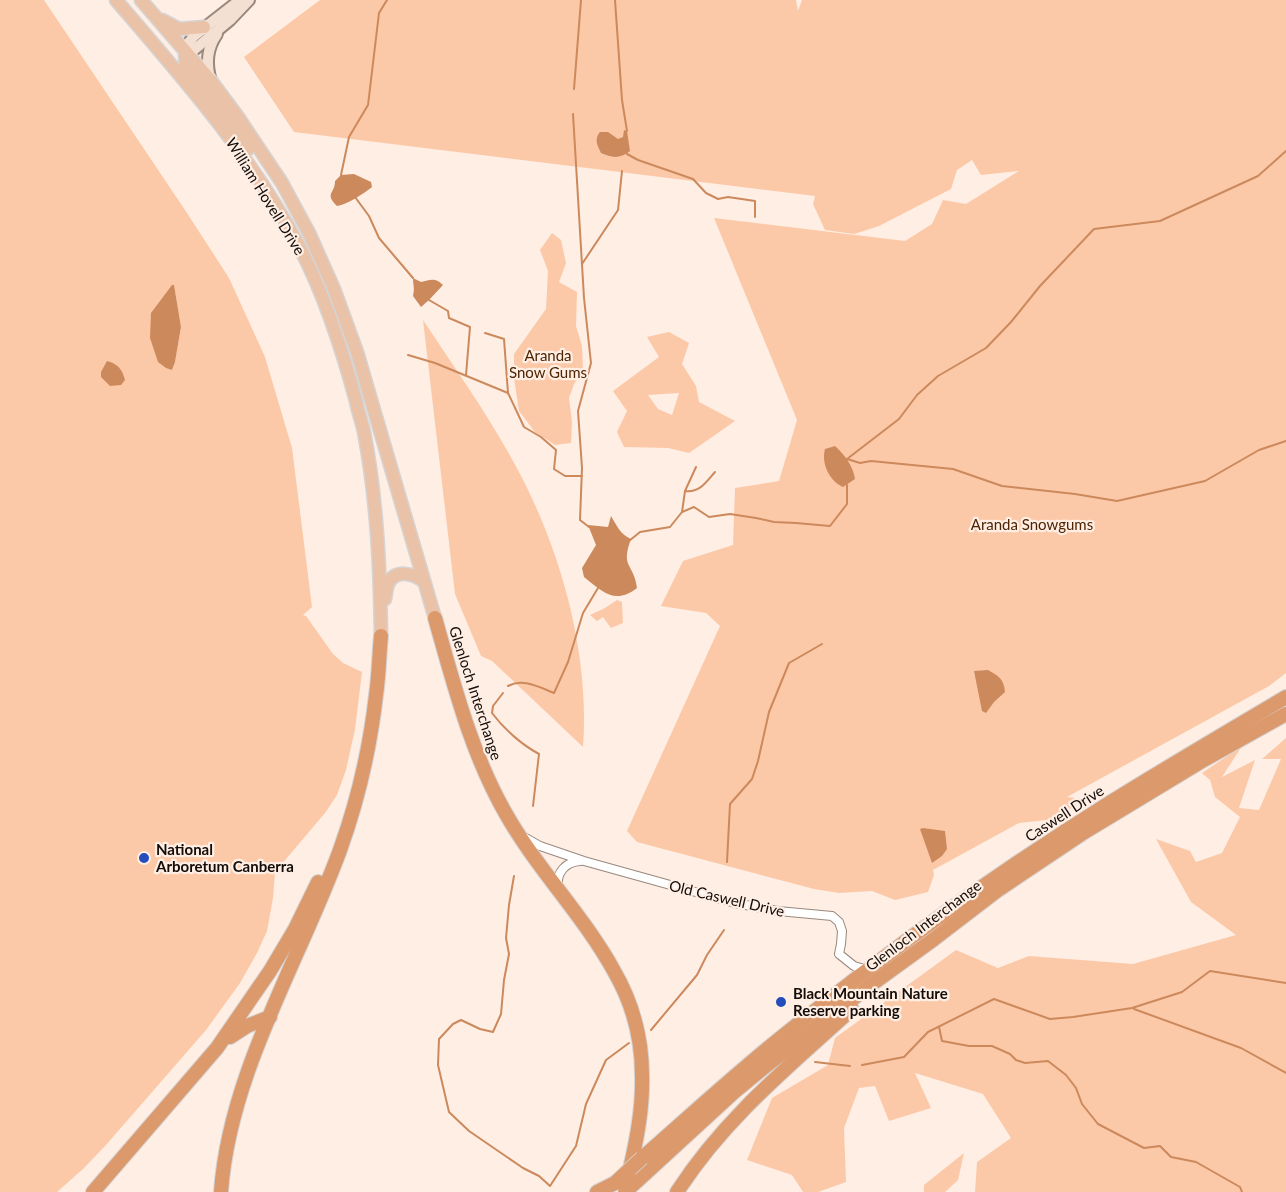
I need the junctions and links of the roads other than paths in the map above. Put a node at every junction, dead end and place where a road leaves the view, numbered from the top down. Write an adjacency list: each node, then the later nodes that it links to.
1 (116, 0): 9 (main road, William Hovell Drive)
2 (141, 0): 5 (main road, William Hovell Drive)
3 (240, 0): 7 (main road)
4 (249, 0): 6 (main road)
5 (154, 14): 7 (main road); 8 (main road, William Hovell Drive)
6 (230, 20): 8 (main road); 10 (main road)
7 (204, 27): 8 (main road)
8 (185, 52): 9 (main road); 10 (main road, William Hovell Drive); 11 (main road)
9 (165, 56): 11 (main road, William Hovell Drive)
10 (212, 82): 12 (main road, William Hovell Drive)
11 (270, 196): 14 (main road, William Hovell Drive)
12 (423, 581): 13 (main road, Glenloch Interchange); 14 (main road)
13 (435, 618): 18 (highway, Glenloch Interchange)
14 (381, 636): 17 (highway)
15 (1286, 697): 22 (highway, Caswell Drive)
16 (1286, 714): 21 (highway, Glenloch Interchange)
17 (371, 732): 23 (highway); 24 (highway)
18 (516, 830): 19 (street, Old Caswell Drive); 20 (highway, Glenloch Interchange)
19 (584, 861): 20 (street); 22 (street, Old Caswell Drive)
20 (560, 893): 25 (highway, Glenloch Interchange)
21 (952, 925): 25 (highway, Glenloch Interchange, bridge); 29 (highway)
22 (868, 971): 25 (highway, Glenloch Interchange, bridge)
23 (270, 1017): 24 (highway); 27 (highway)
24 (218, 1048): 26 (highway)
25 (618, 1190): 28 (highway)
26 (93, 1192)
27 (221, 1192)
28 (597, 1192)
29 (677, 1192)

